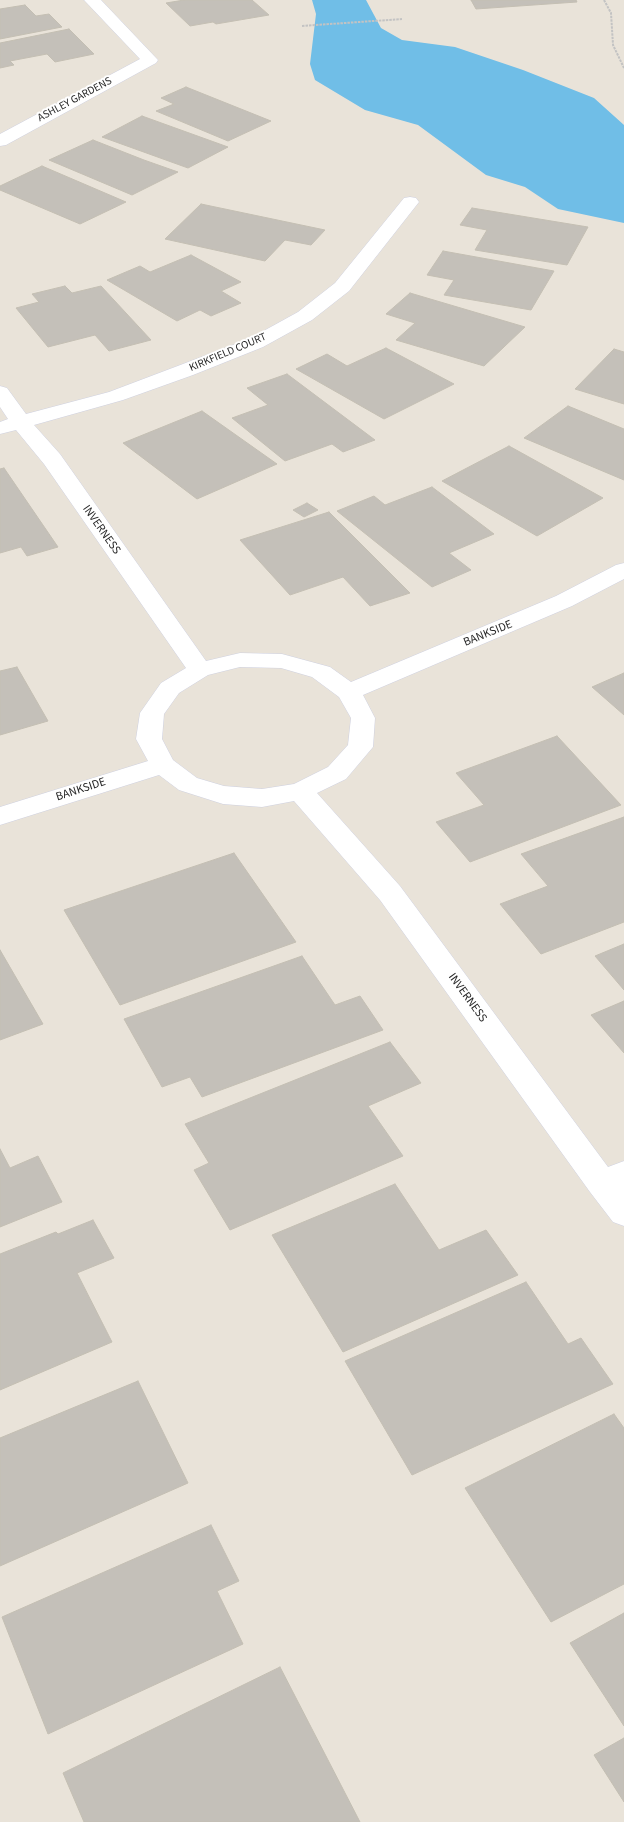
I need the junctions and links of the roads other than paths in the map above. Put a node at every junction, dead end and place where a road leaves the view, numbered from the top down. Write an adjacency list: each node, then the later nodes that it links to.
1 (92, 0): 2 (street, ASHLEY GARDENS)
2 (0, 141)
3 (410, 202): 5 (street, KIRKFIELD COURT)
4 (0, 392): 5 (street, INVERNESS)
5 (22, 423): 6 (street, KIRKFIELD COURT); 8 (street, INVERNESS)
6 (0, 428)
7 (624, 570): 9 (street, BANKSIDE)
8 (200, 670): 9 (street); 10 (street)
9 (349, 692): 11 (street)
10 (162, 765): 11 (street); 12 (street, BANKSIDE)
11 (300, 791): 13 (street, INVERNESS)
12 (0, 816)
13 (613, 1178): 14 (street, INVERNESS)
14 (624, 1213)

